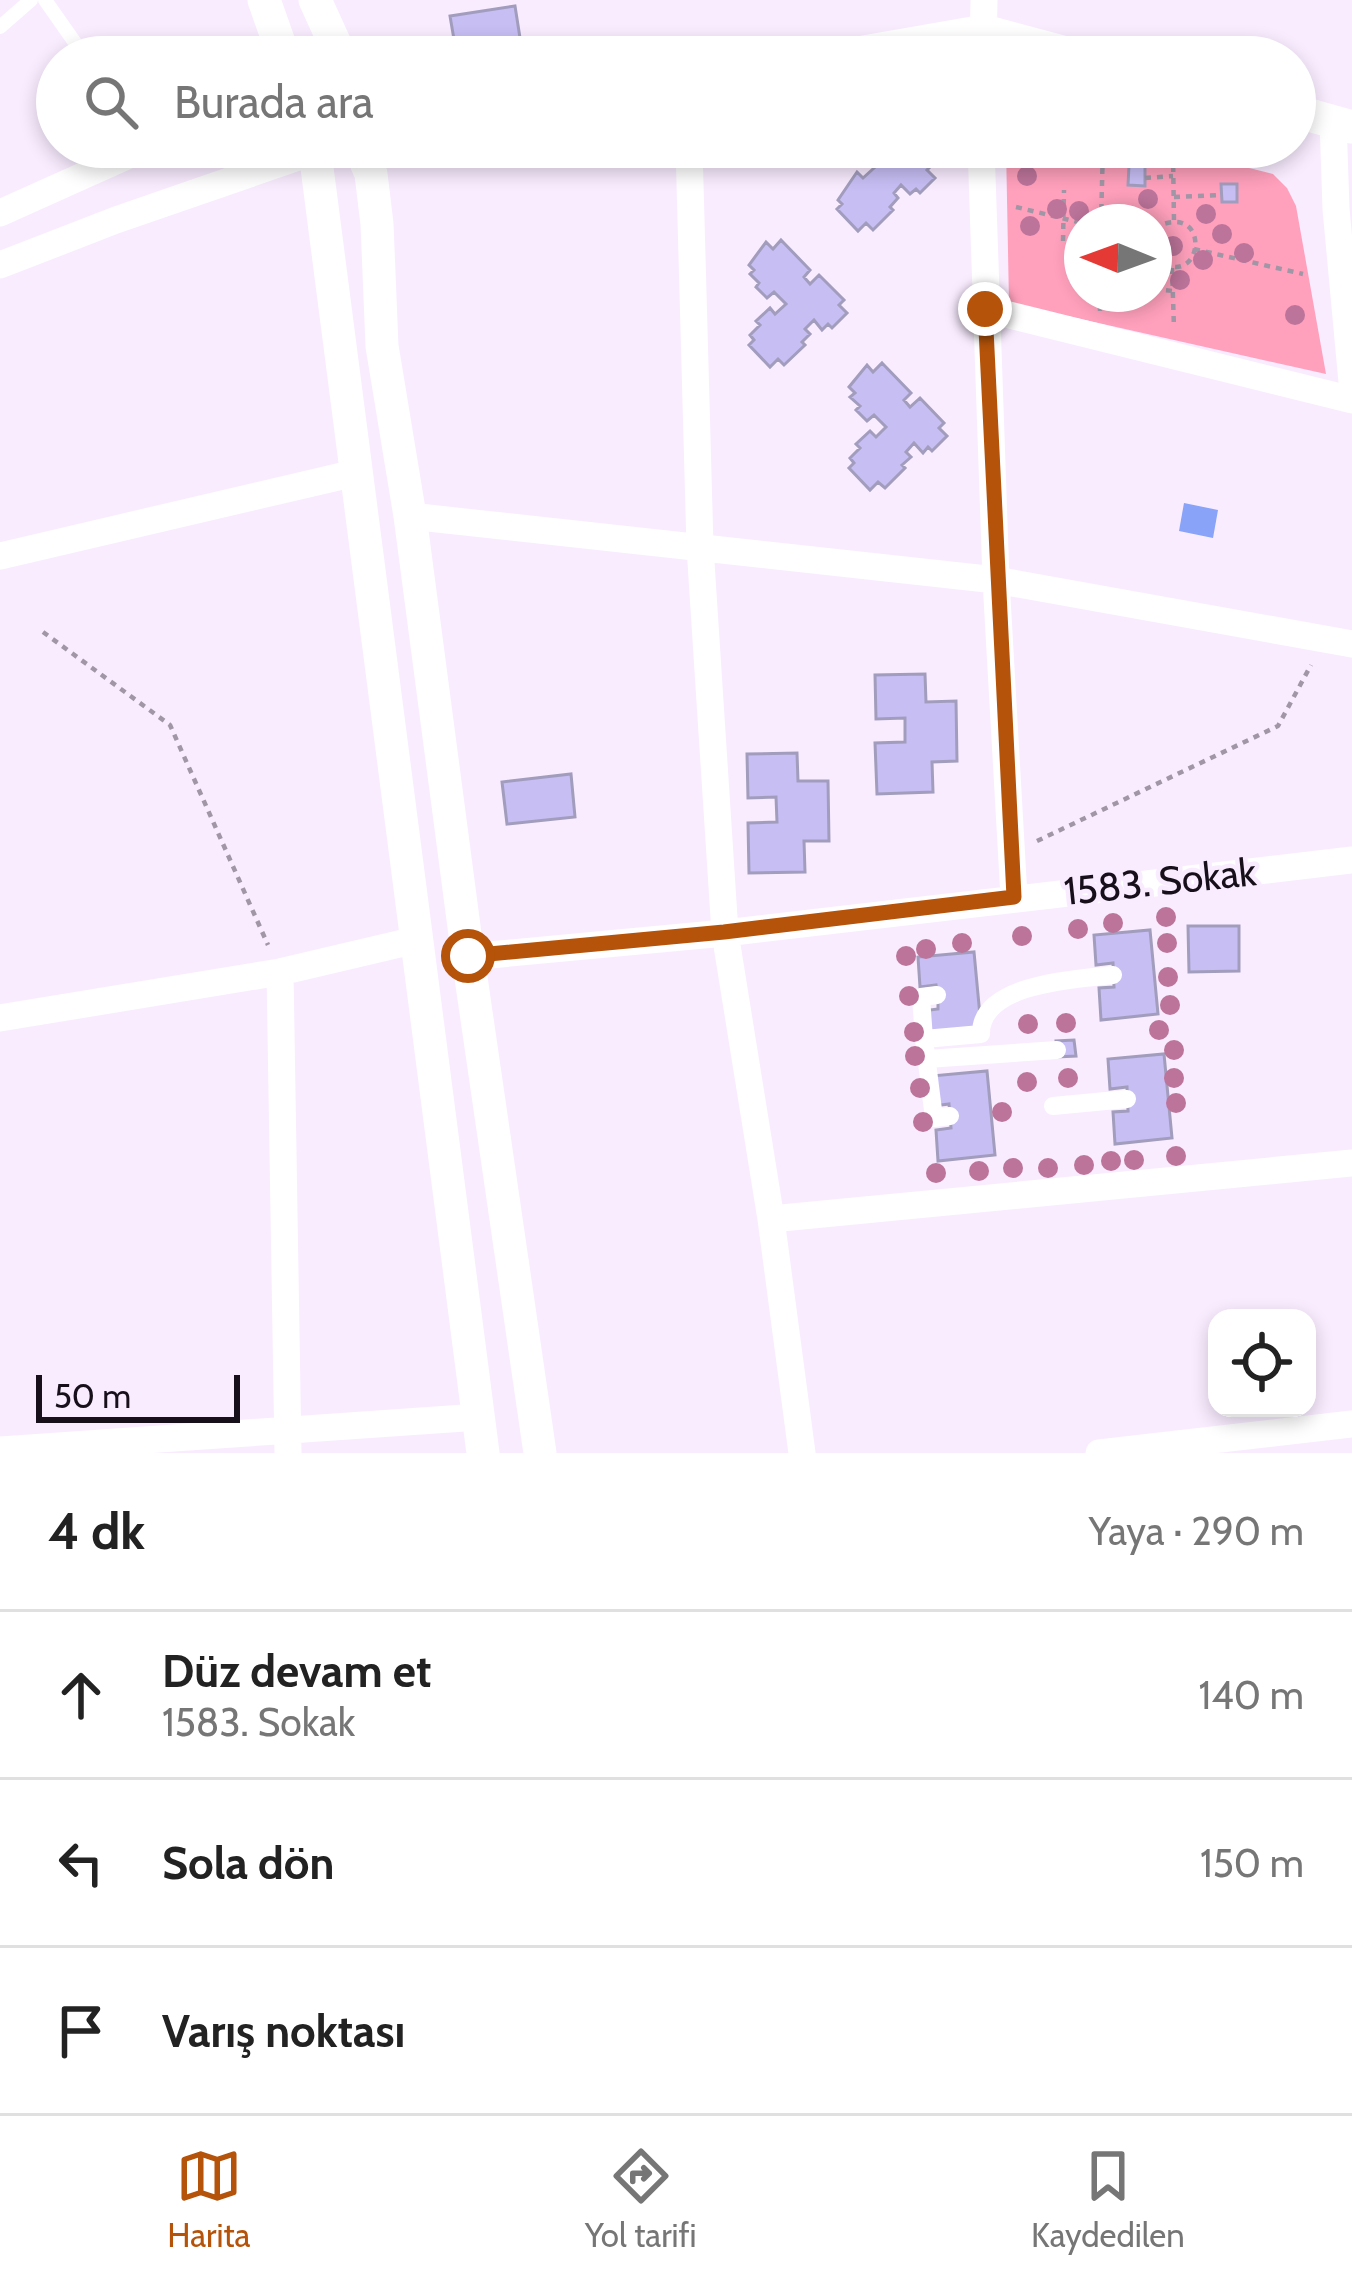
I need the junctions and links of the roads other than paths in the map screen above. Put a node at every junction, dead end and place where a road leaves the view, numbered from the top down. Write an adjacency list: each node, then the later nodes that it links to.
1 (31, 0): 5 (lane)
2 (45, 0): 7 (lane)
3 (263, 0): 8 (street)
4 (315, 0): 9 (street)
5 (0, 26)
6 (984, 29): 10 (street)
7 (70, 36)
8 (276, 36)
9 (331, 36)
10 (947, 36)
11 (1343, 124): 21 (street)
12 (100, 168): 18 (street)
13 (267, 168): 19 (street)
14 (310, 168): 23 (street)
15 (370, 168): 24 (street)
16 (690, 168): 25 (street)
17 (982, 168): 20 (street)
18 (0, 213)
19 (0, 265)
20 (985, 309): 22 (street); 27 (street)
21 (1352, 382)
22 (1352, 400)
23 (356, 473): 26 (street); 32 (street)
24 (410, 516): 25 (street); 33 (street)
25 (700, 547): 27 (street); 31 (street)
26 (0, 556)
27 (996, 580): 28 (street); 30 (street)
28 (1339, 642)
29 (1352, 860): 30 (street, 1583. Sokak)
30 (1014, 897): 31 (street, 1583. Sokak)
31 (724, 932): 33 (street, 1583. Sokak); 44 (street)
32 (416, 940): 34 (street); 45 (street)
33 (468, 956): 51 (street)
34 (280, 972): 37 (street); 47 (street)
35 (1113, 975): 38 (street)
36 (937, 995): 38 (street)
37 (0, 1018)
38 (925, 1049): 39 (street); 42 (street)
39 (1057, 1050)
40 (1127, 1099): 41 (street)
41 (1053, 1106)
42 (950, 1116)
43 (1352, 1163): 44 (street)
44 (771, 1219): 52 (street)
45 (479, 1418): 47 (street); 50 (street)
46 (1352, 1424): 53 (street)
47 (288, 1442): 49 (street)
48 (0, 1450): 49 (street)
49 (58, 1450)
50 (483, 1453)
51 (540, 1453)
52 (802, 1453)
53 (1099, 1453)

